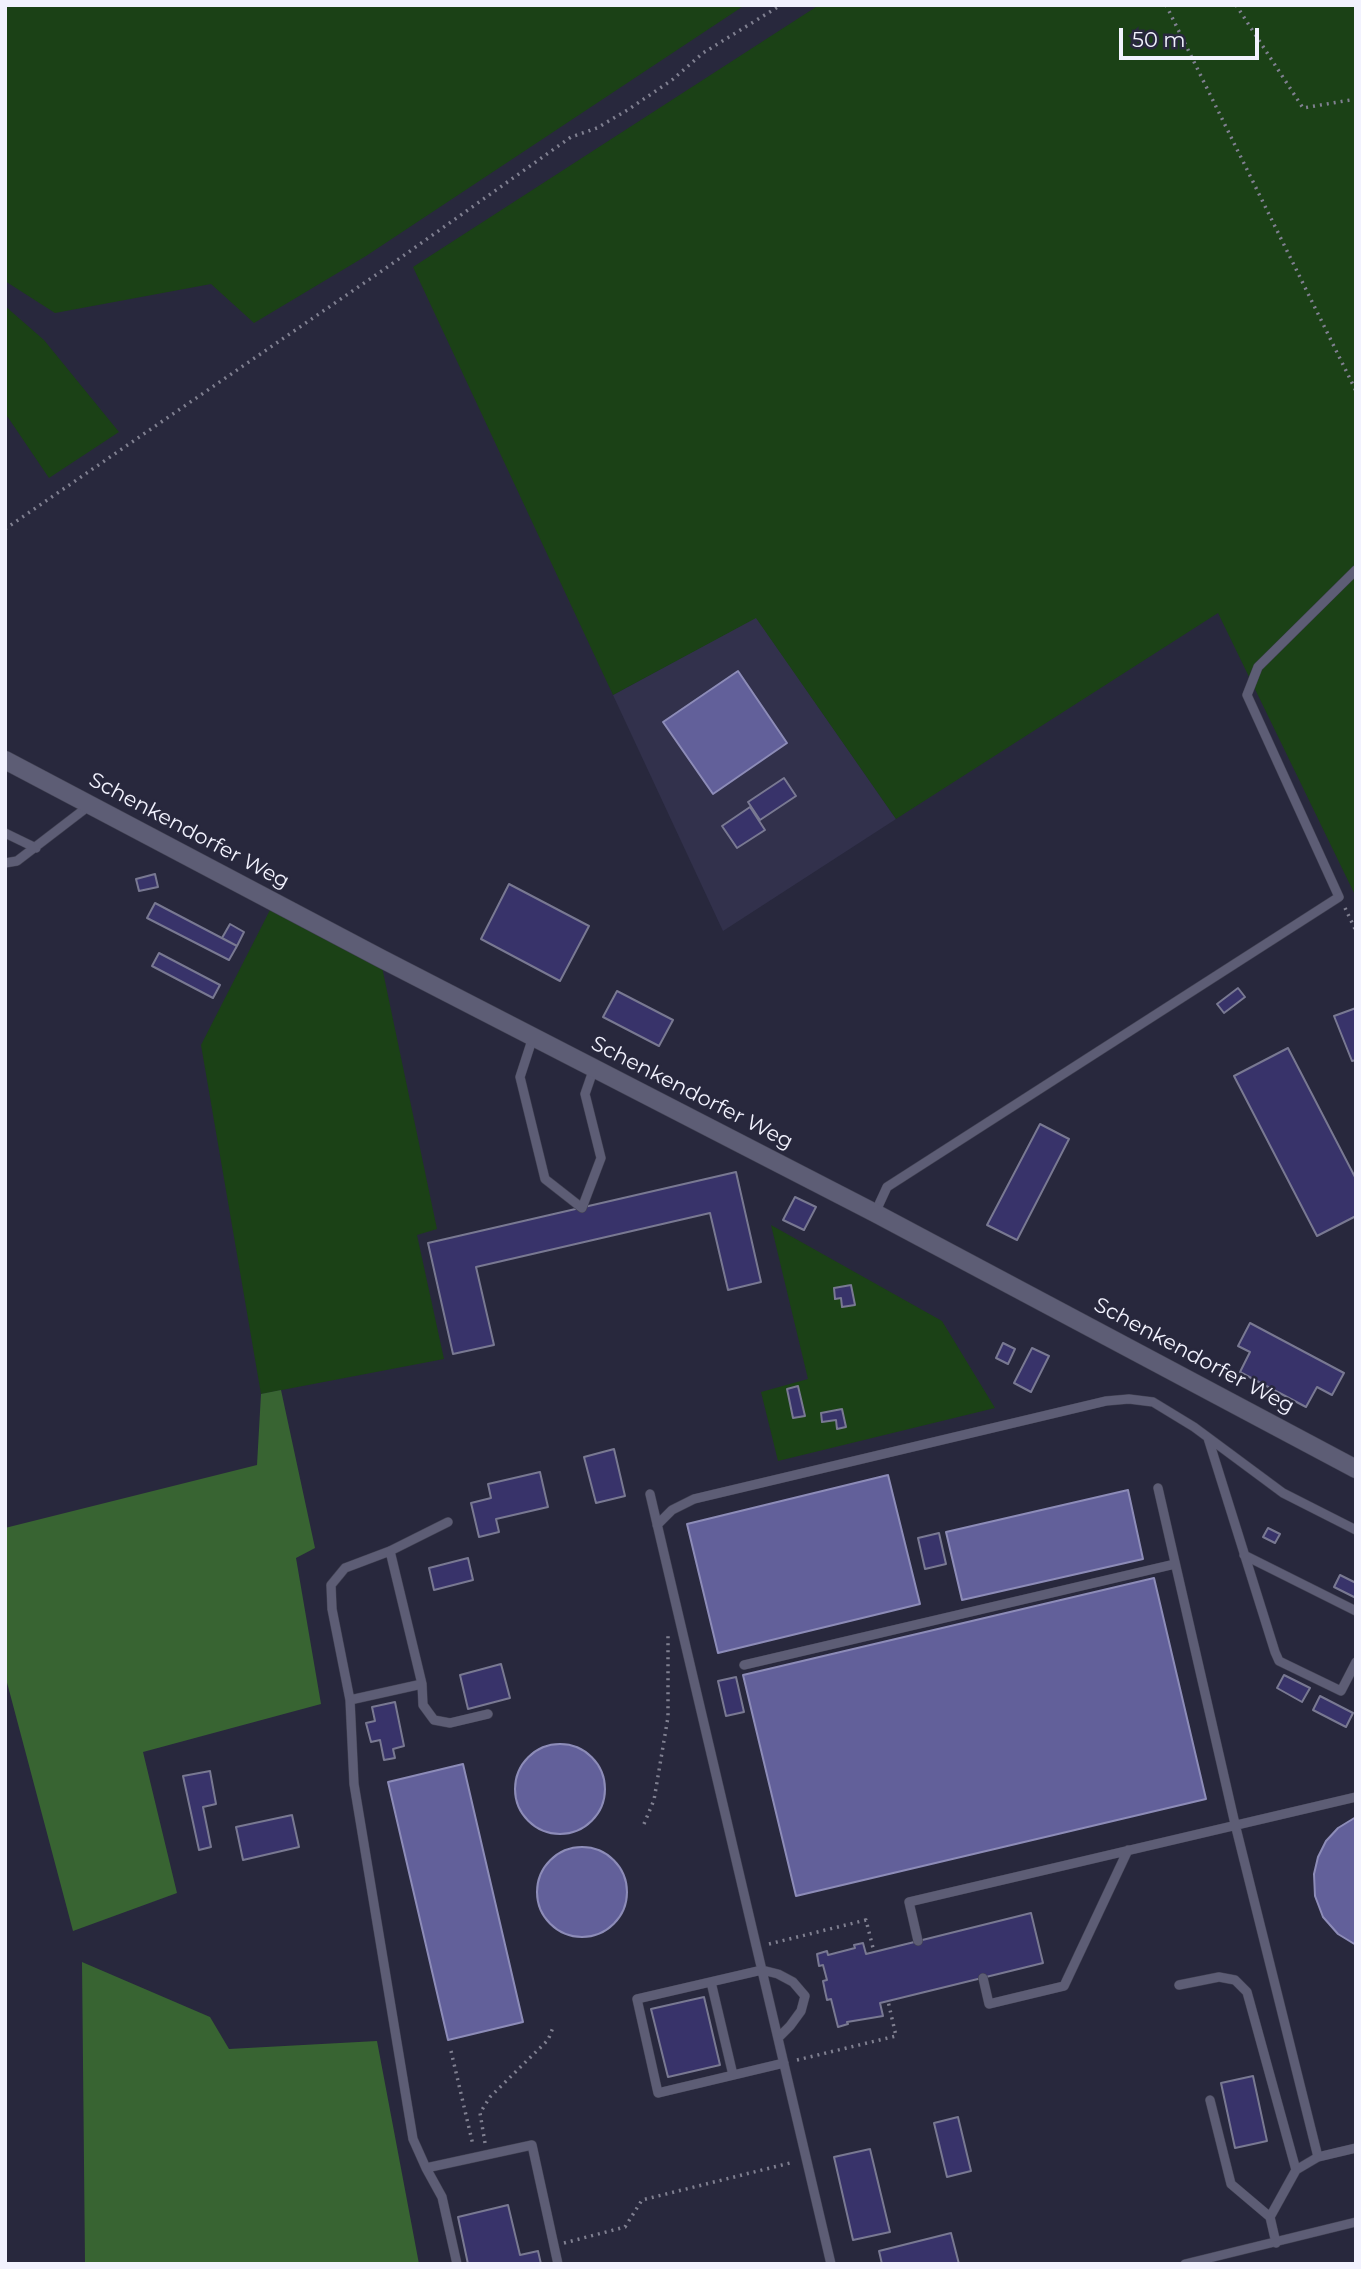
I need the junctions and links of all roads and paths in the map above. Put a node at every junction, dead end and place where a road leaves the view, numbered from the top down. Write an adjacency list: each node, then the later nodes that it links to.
1 (781, 5): 6 (path)
2 (1166, 5): 5 (path)
3 (1236, 5): 4 (path)
4 (1356, 99)
5 (1356, 391)
6 (5, 528)
7 (1356, 570): 13 (lane)
8 (5, 760): 9 (street, Schenkendorfer Weg)
9 (90, 805): 11 (lane); 15 (street, Schenkendorfer Weg)
10 (5, 833): 11 (lane)
11 (36, 848): 12 (lane)
12 (5, 863)
13 (1339, 897): 14 (path); 17 (lane)
14 (1356, 931)
15 (533, 1037): 16 (street, Schenkendorfer Weg); 16 (lane)
16 (594, 1068): 17 (street, Schenkendorfer Weg)
17 (875, 1213): 19 (street, Schenkendorfer Weg)
18 (1208, 1437): 23 (lane); 24 (lane); 26 (lane)
19 (1356, 1469)
20 (1158, 1488): 27 (lane)
21 (650, 1494): 23 (lane)
22 (448, 1522): 25 (lane)
23 (657, 1525): 40 (lane)
24 (1356, 1530)
25 (390, 1551): 32 (lane); 33 (lane)
26 (1244, 1555): 28 (lane); 30 (lane)
27 (1175, 1564): 31 (lane); 36 (lane)
28 (1356, 1611)
29 (668, 1621): 37 (path)
30 (1356, 1662)
31 (744, 1665)
32 (422, 1684): 33 (lane); 34 (lane)
33 (350, 1700): 58 (lane)
34 (488, 1714)
35 (1356, 1797): 36 (lane)
36 (1235, 1824): 38 (lane); 55 (lane)
37 (644, 1825)
38 (1128, 1850): 39 (lane); 43 (lane)
39 (918, 1941)
40 (757, 1947): 41 (path); 42 (lane)
41 (874, 1952)
42 (762, 1970): 44 (lane); 48 (lane); 48 (lane)
43 (983, 1978)
44 (711, 1982): 51 (lane); 51 (lane)
45 (1179, 1985): 59 (lane)
46 (888, 2001): 50 (path)
47 (554, 2025): 54 (path)
48 (778, 2038): 50 (lane)
49 (451, 2050): 56 (path)
50 (784, 2063): 51 (lane); 57 (lane)
51 (733, 2075)
52 (1210, 2100): 60 (lane)
53 (1356, 2148): 55 (lane)
54 (487, 2155): 56 (lane); 63 (lane)
55 (1318, 2157): 59 (lane)
56 (475, 2158): 58 (lane)
57 (807, 2159): 63 (path); 66 (lane)
58 (426, 2168): 64 (lane)
59 (1296, 2170): 60 (lane)
60 (1270, 2217): 62 (lane)
61 (1356, 2222): 62 (lane)
62 (1276, 2243): 67 (lane)
63 (554, 2245): 65 (lane)
64 (457, 2264)
65 (558, 2264)
66 (831, 2264)
67 (1185, 2264)

